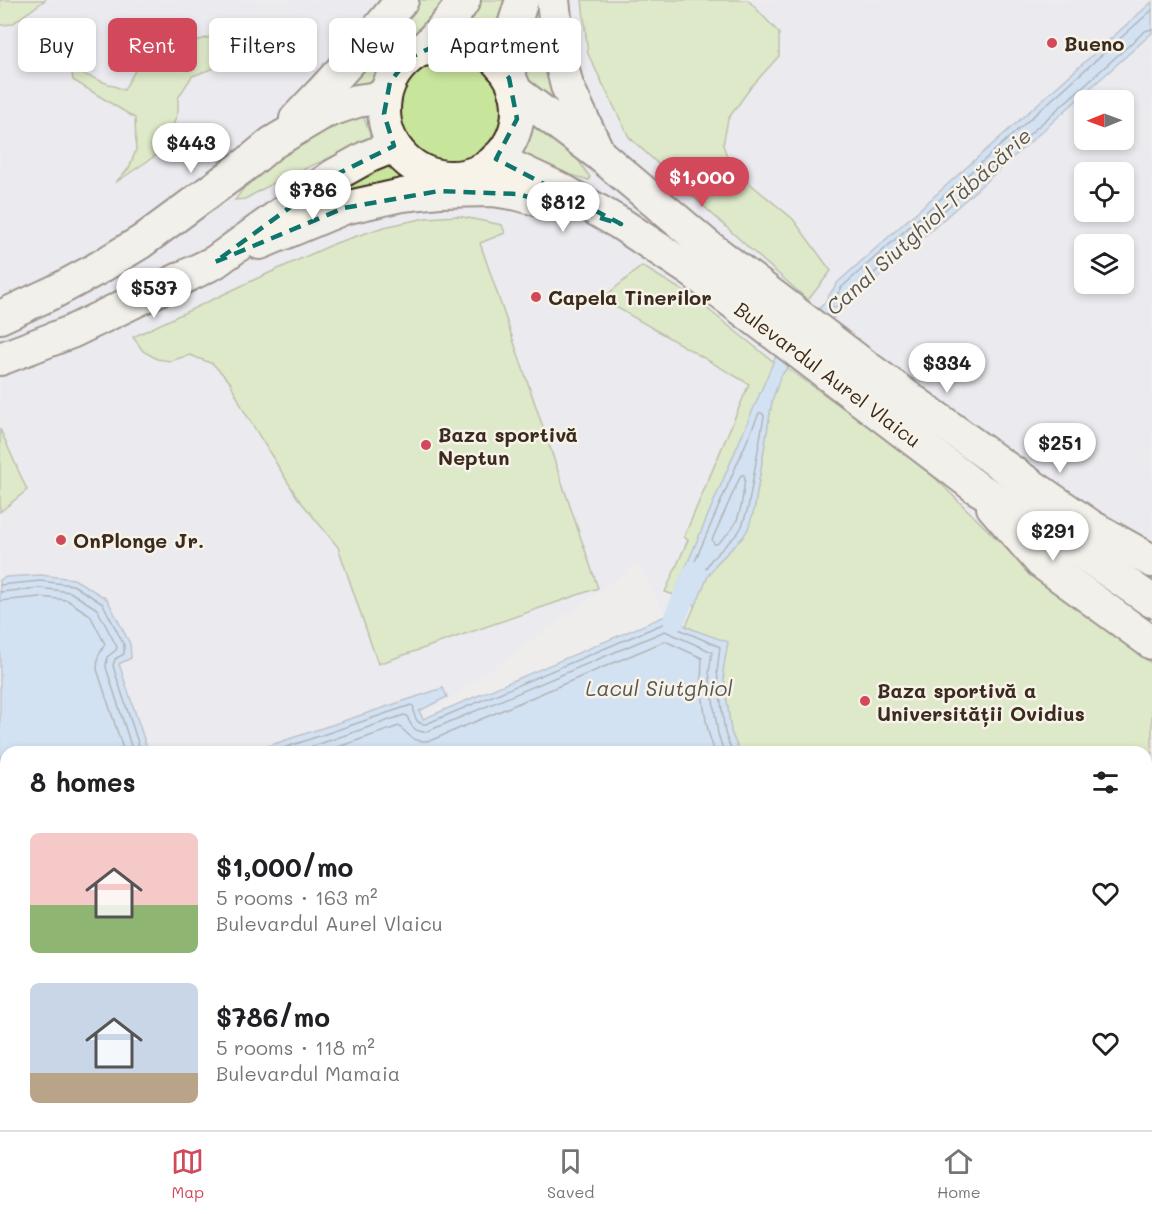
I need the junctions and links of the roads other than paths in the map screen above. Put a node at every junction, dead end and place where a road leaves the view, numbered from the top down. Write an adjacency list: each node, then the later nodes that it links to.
1 (402, 0): 8 (main road)
2 (464, 0): 5 (main road)
3 (522, 0): 6 (main road)
4 (553, 0): 10 (main road)
5 (423, 50): 6 (main road); 7 (main road)
6 (508, 79): 10 (main road, Bulevardul Aurel Vlaicu); 11 (main road)
7 (385, 97): 8 (main road); 9 (main road)
8 (272, 143): 15 (main road)
9 (394, 146): 11 (main road); 13 (main road)
10 (600, 155): 14 (main road, Bulevardul Aurel Vlaicu)
11 (496, 159): 12 (main road, Bulevardul Aurel Vlaicu)
12 (621, 224): 13 (main road); 14 (main road, Bulevardul Aurel Vlaicu)
13 (215, 262): 16 (main road)
14 (766, 308): 17 (main road, Bulevardul Aurel Vlaicu)
15 (0, 317)
16 (0, 359)
17 (856, 378): 18 (main road, Bulevardul Aurel Vlaicu); 19 (main road, Bulevardul Aurel Vlaicu)
18 (977, 488): 20 (main road, Bulevardul Aurel Vlaicu); 21 (main road)
19 (1152, 561)
20 (1152, 601)
21 (1152, 643)

